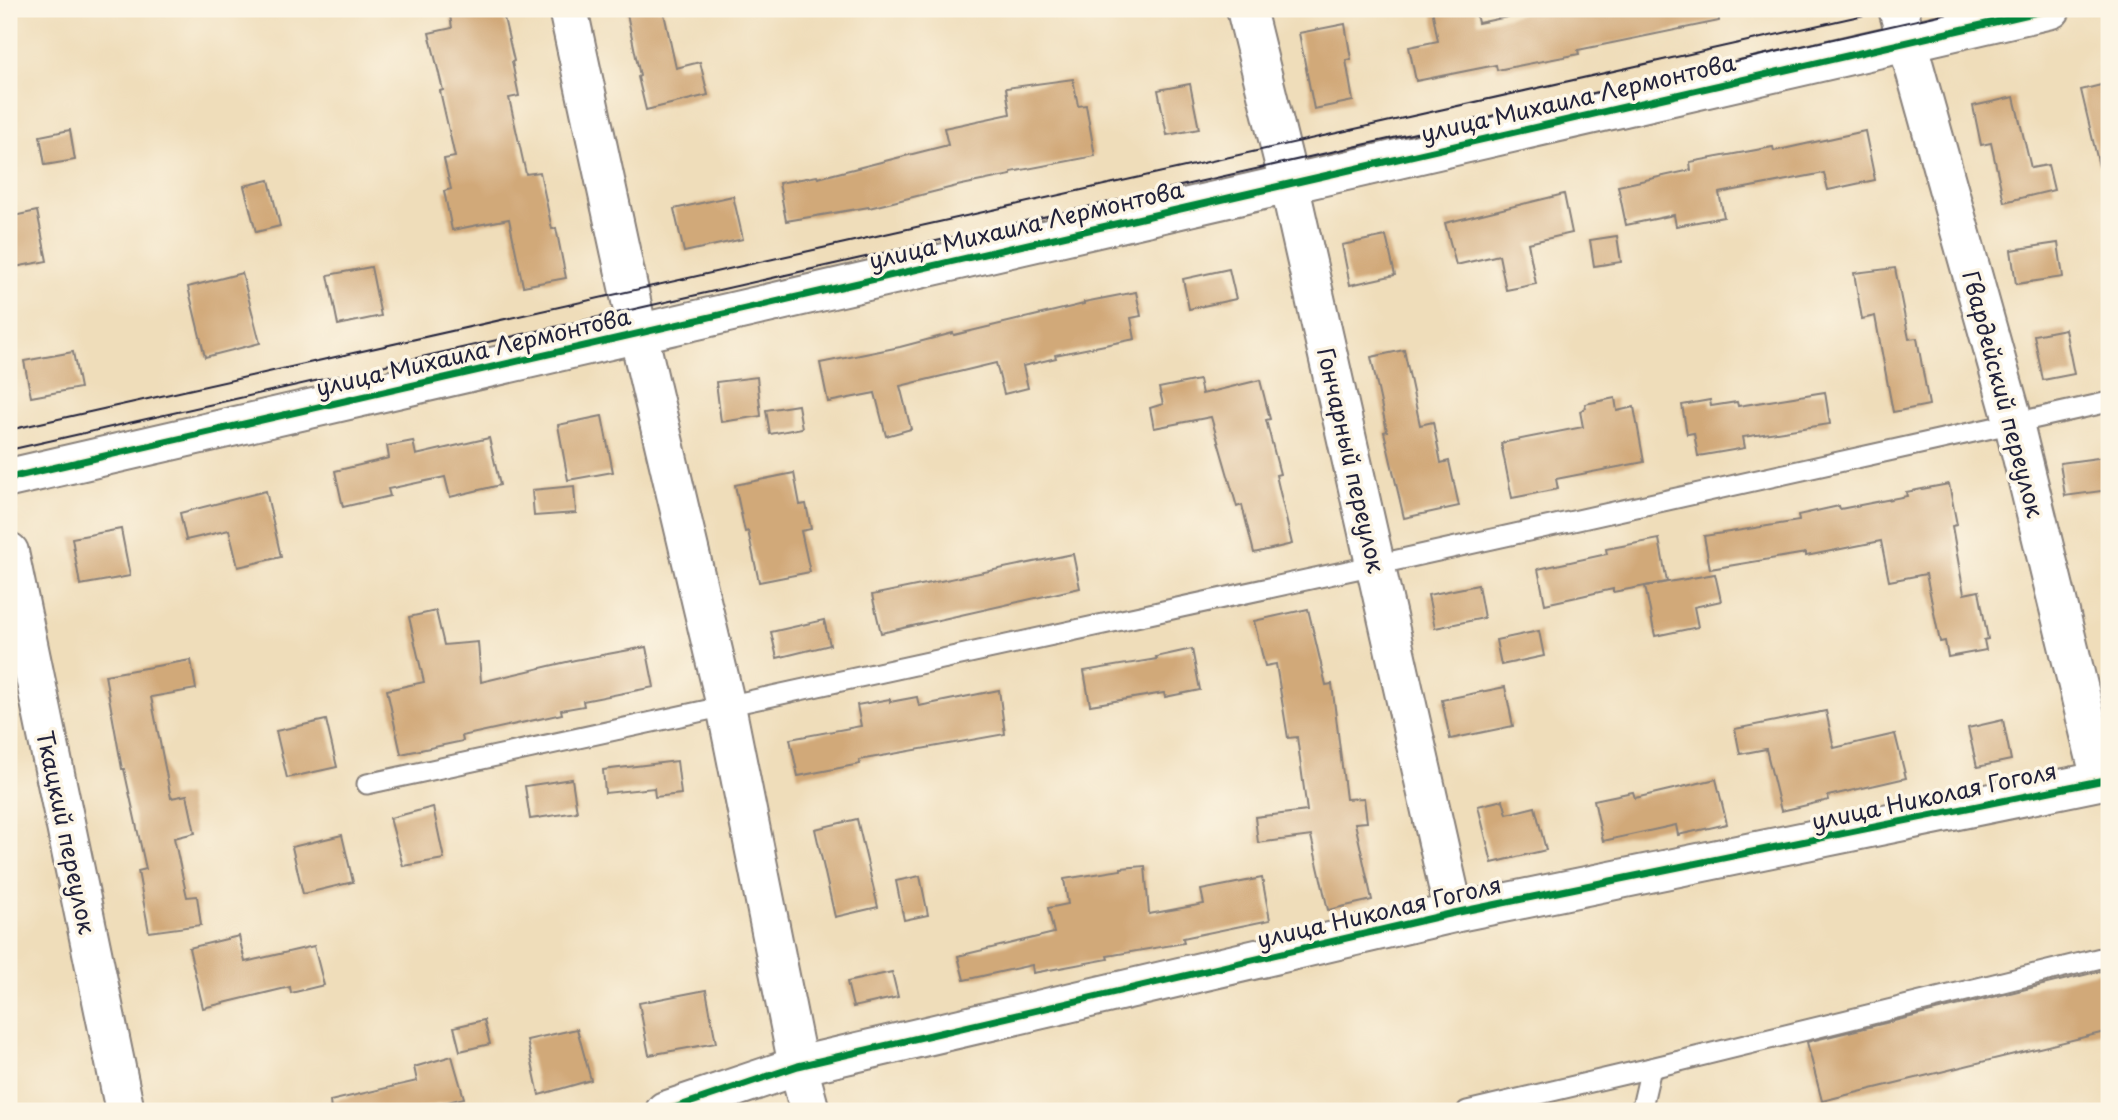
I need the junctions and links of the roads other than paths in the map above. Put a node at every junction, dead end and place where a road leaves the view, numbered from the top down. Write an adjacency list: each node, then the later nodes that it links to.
1 (568, 9): 6 (street)
2 (1246, 9): 5 (street, Гончарный переулок)
3 (2051, 9): 4 (street, улица Михаила Лермонтова)
4 (1902, 25): 5 (street, улица Михаила Лермонтова); 8 (street, Гвардейский переулок)
5 (1289, 183): 6 (street, улица Михаила Лермонтова); 11 (street, Гончарный переулок)
6 (638, 333): 9 (street, улица Михаила Лермонтова); 12 (street)
7 (2109, 402): 8 (lane)
8 (2014, 424): 11 (lane); 13 (street, Гвардейский переулок)
9 (9, 478)
10 (9, 552): 19 (street, Ткацкий переулок)
11 (1376, 565): 12 (lane); 15 (street, Гончарный переулок)
12 (726, 706): 14 (lane); 17 (street)
13 (2105, 780): 15 (street, улица Николая Гоголя)
14 (367, 784)
15 (1454, 913): 17 (street, улица Николая Гоголя)
16 (2109, 956): 18 (lane)
17 (798, 1066): 20 (street, улица Николая Гоголя); 21 (street)
18 (1651, 1068): 22 (lane); 23 (lane)
19 (125, 1111)
20 (665, 1111)
21 (810, 1111)
22 (1467, 1111)
23 (1641, 1111)

